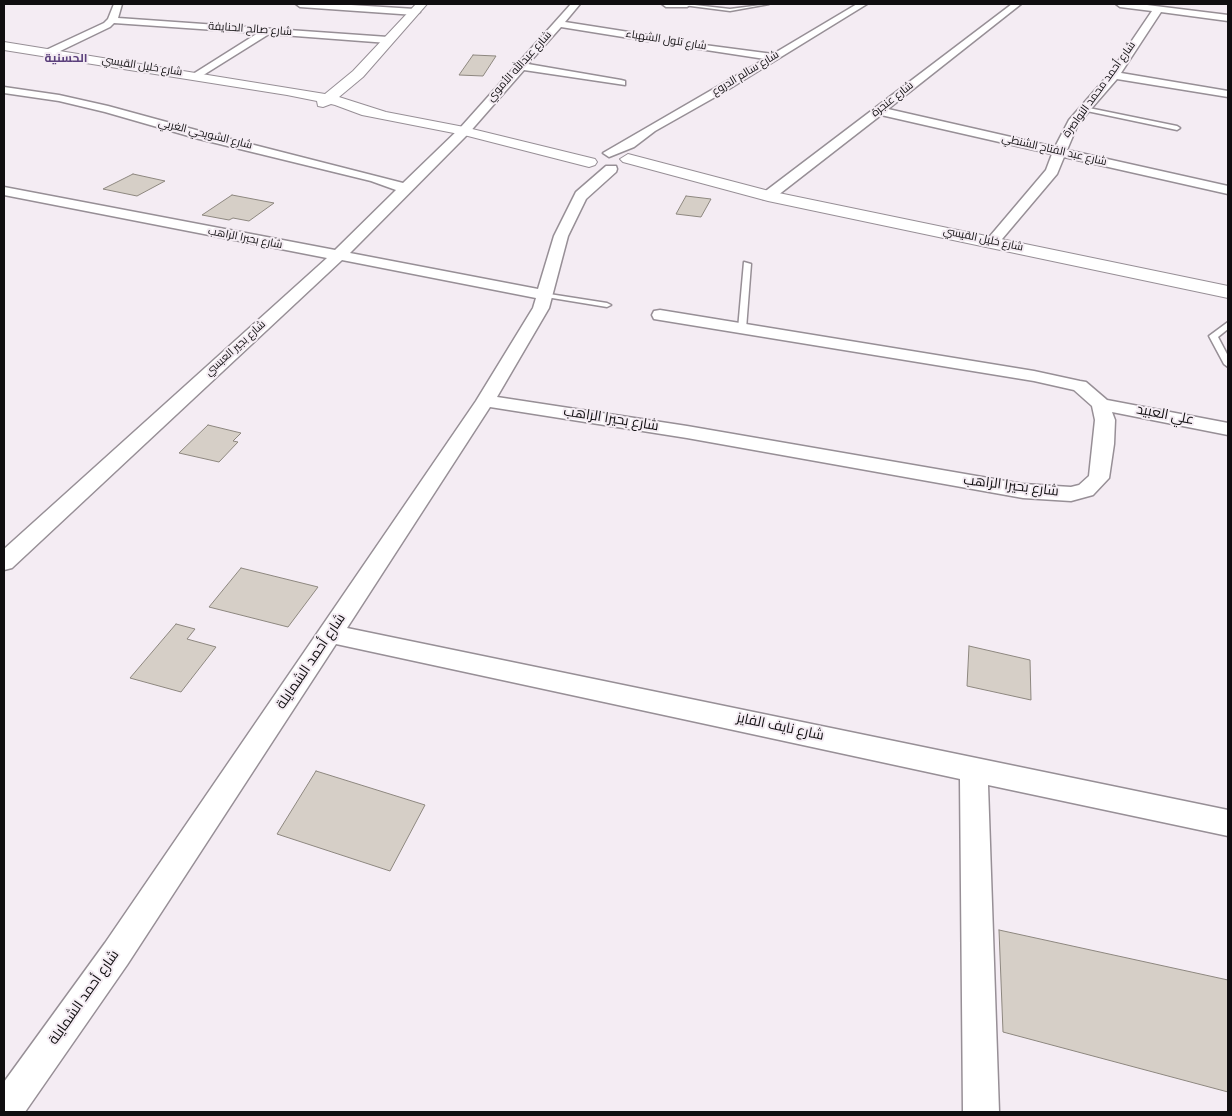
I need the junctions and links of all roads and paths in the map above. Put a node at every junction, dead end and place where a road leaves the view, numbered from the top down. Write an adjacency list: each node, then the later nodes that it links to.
1 (118, 4): 13 (street)
2 (300, 4): 10 (street)
3 (576, 4): 14 (street, شارع عبدالله الأموي)
4 (666, 4): 9 (street)
5 (767, 4): 9 (lane)
6 (863, 4): 21 (street, شارع سالم الدروع)
7 (1018, 4): 33 (street, شارع عنجرة)
8 (1120, 4): 11 (street)
9 (686, 5)
10 (419, 8): 17 (street)
11 (1158, 9): 12 (street); 23 (street, شارع أحمد محمد النواصرة)
12 (1228, 18)
13 (112, 20): 15 (street, شارع صالح الحنايفة); 20 (street)
14 (558, 24): 16 (street, شارع تلول الشهباء); 22 (street, شارع عبدالله الأموي)
15 (268, 31): 17 (street, شارع صالح الحنايفة); 24 (street)
16 (648, 38): 18 (path, شارع تلول الشهباء)
17 (388, 40): 26 (street)
18 (693, 45): 21 (street, شارع تلول الشهباء)
19 (6, 46): 20 (street, شارع خليل القيسي)
20 (50, 52): 24 (street, شارع خليل القيسي)
21 (774, 58): 40 (street, شارع سالم الدروع)
22 (519, 66): 25 (street); 36 (street, شارع عبدالله الأموي)
23 (1114, 75): 30 (street); 32 (street, شارع أحمد محمد النواصرة)
24 (197, 76): 27 (street, شارع خليل القيسي)
25 (620, 83)
26 (356, 85): 29 (street); 31 (street); 34 (street)
27 (271, 89): 29 (street, شارع خليل القيسي); 31 (street, شارع خليل القيسي)
28 (4, 90): 42 (street, شارع الشويحي الغربي)
29 (287, 91): 31 (street, شارع خليل القيسي)
30 (1228, 94)
31 (330, 102): 34 (street, شارع خليل القيسي)
32 (1084, 109): 35 (lane); 38 (street, شارع أحمد محمد النواصرة)
33 (880, 110): 38 (street, شارع عبد الفتاح الشنطي); 46 (street, شارع عنجرة)
34 (375, 112): 36 (street, شارع خليل القيسي)
35 (1177, 128)
36 (464, 130): 37 (street, شارع خليل القيسي); 42 (street, شارع بجير العبسي)
37 (518, 143): 39 (street, شارع خليل القيسي); 41 (street, شارع خليل القيسي)
38 (1058, 152): 43 (street, شارع عبد الفتاح الشنطي); 47 (street, شارع أحمد محمد النواصرة)
39 (606, 153): 40 (street, شارع خليل القيسي); 41 (street)
40 (623, 160): 41 (street, شارع خليل القيسي); 45 (street, شارع أحمد الشمايلة); 46 (street, شارع خليل القيسي)
41 (590, 164): 45 (street, شارع أحمد الشمايلة)
42 (404, 189): 48 (street, شارع بجير العبسي)
43 (1228, 190)
44 (4, 191): 48 (street, شارع بحيرا الراهب)
45 (583, 192): 51 (street, شارع أحمد الشمايلة)
46 (768, 196): 47 (street, شارع خليل القيسي)
47 (992, 242): 50 (street, شارع خليل القيسي)
48 (337, 257): 51 (street, شارع بحيرا الراهب); 60 (street, شارع بجير العبسي)
49 (747, 264): 55 (lane)
50 (1227, 291)
51 (546, 295): 52 (lane); 57 (street, شارع أحمد الشمايلة)
52 (607, 305)
53 (660, 315): 55 (street)
54 (1228, 325): 56 (lane)
55 (742, 329): 58 (street)
56 (1228, 364)
57 (485, 401): 58 (street, شارع بحيرا الراهب); 61 (street, شارع أحمد الشمايلة)
58 (1101, 404): 59 (street, علي العبيد)
59 (1228, 429)
60 (4, 562)
61 (332, 634): 62 (street, شارع نايف الفايز); 64 (street, شارع أحمد الشمايلة)
62 (974, 769): 63 (street, شارع نايف الفايز); 65 (street)
63 (1228, 823)
64 (4, 1112)
65 (981, 1112)

